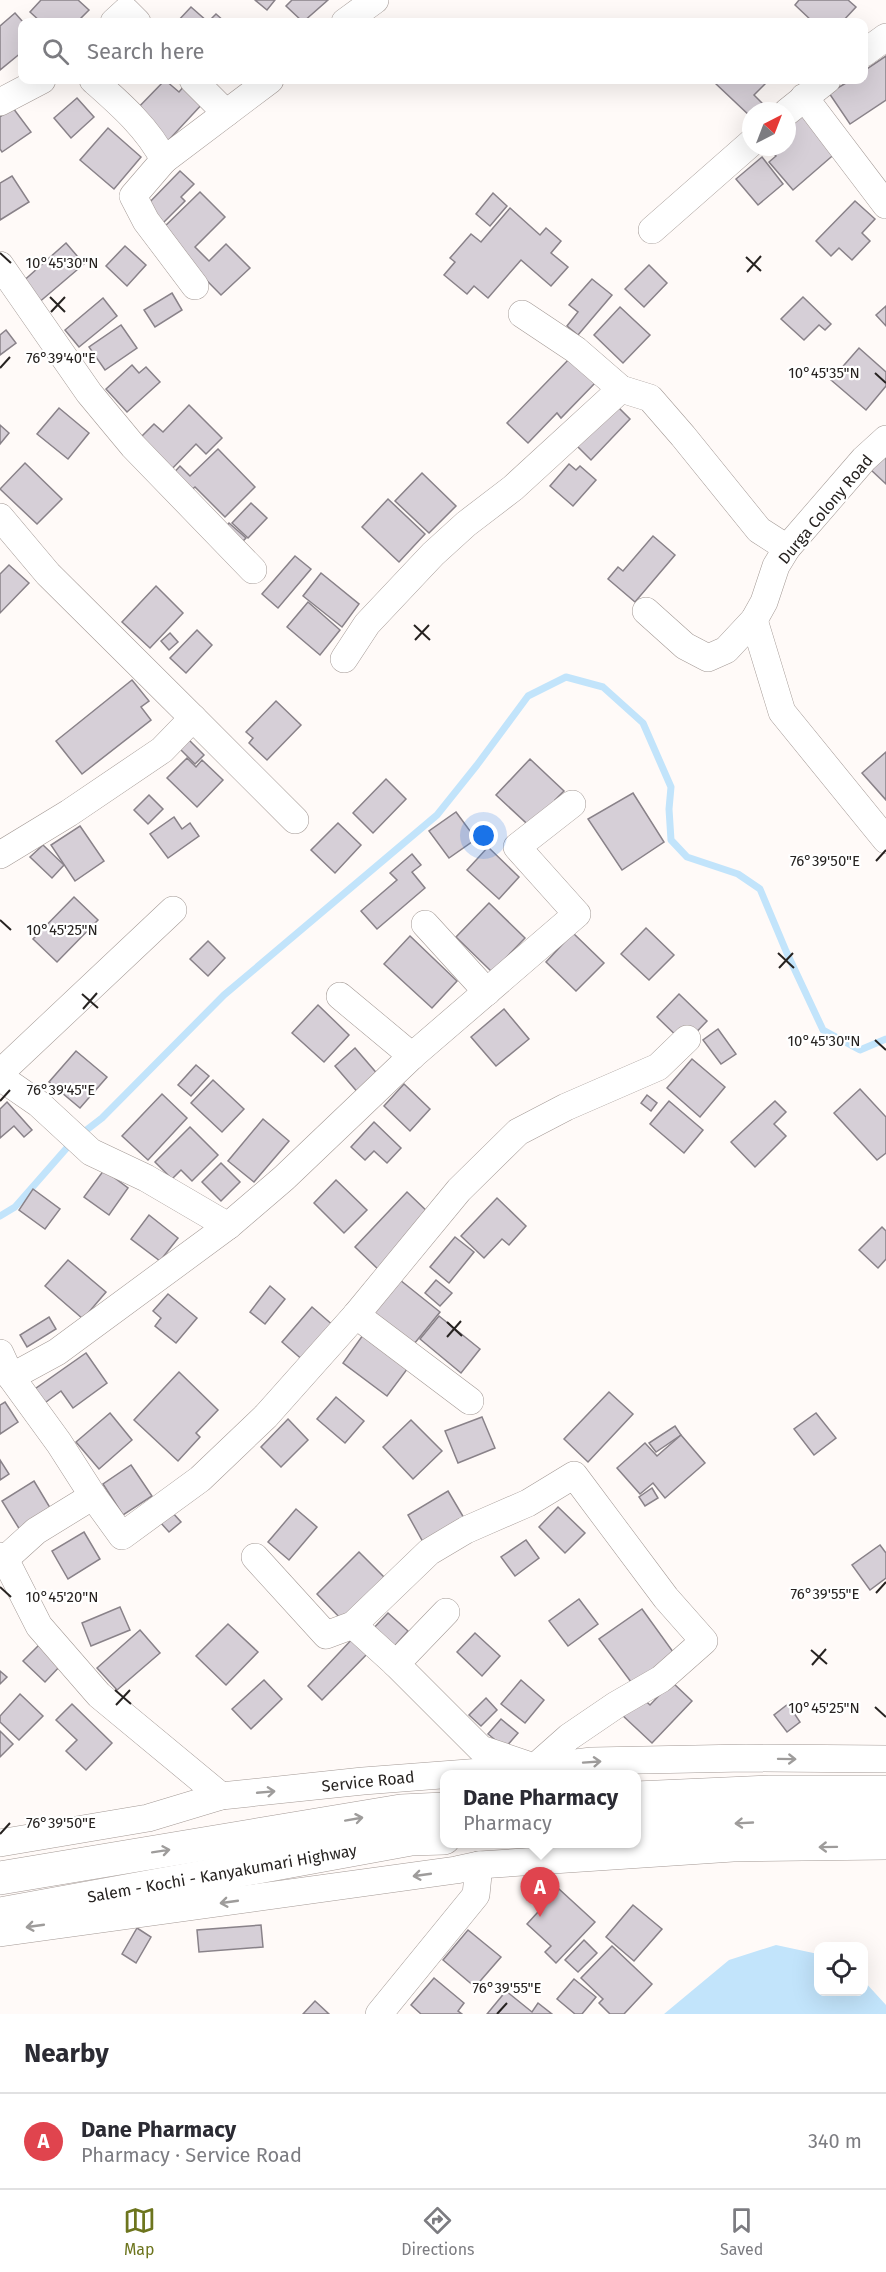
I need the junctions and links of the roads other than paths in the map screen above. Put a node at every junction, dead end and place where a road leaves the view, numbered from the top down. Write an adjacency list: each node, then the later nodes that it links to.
1 (375, 0): 4 (street)
2 (118, 18): 3 (street)
3 (133, 18)
4 (350, 18)
5 (886, 37): 6 (street)
6 (868, 50)
7 (34, 84): 12 (street)
8 (97, 84): 16 (street)
9 (197, 84): 14 (street)
10 (265, 84): 14 (street)
11 (822, 84): 13 (street)
12 (0, 102)
13 (796, 104): 17 (street)
14 (226, 113): 16 (street)
15 (742, 151): 18 (street)
16 (164, 160): 20 (street)
17 (886, 205)
18 (652, 230)
19 (2, 276): 26 (street)
20 (195, 285)
21 (522, 314): 22 (street)
22 (621, 389): 25 (street); 29 (street)
23 (886, 439): 25 (street, Durga Colony Road)
24 (0, 517): 30 (street)
25 (788, 548): 28 (street, Durga Colony Road)
26 (253, 570)
27 (646, 611): 28 (street, Durga Colony Road)
28 (754, 620): 33 (street)
29 (344, 659)
30 (194, 718): 32 (street); 34 (street)
31 (572, 804): 37 (street)
32 (295, 820)
33 (886, 840)
34 (0, 855)
35 (173, 910): 41 (street)
36 (425, 924): 37 (street)
37 (487, 992): 40 (street)
38 (340, 996): 40 (street)
39 (687, 1039): 43 (street)
40 (412, 1056): 42 (street)
41 (0, 1075): 42 (street)
42 (228, 1226): 44 (street)
43 (356, 1315): 45 (street); 46 (street)
44 (5, 1365): 46 (street)
45 (470, 1401)
46 (93, 1496): 48 (street)
47 (255, 1557): 50 (street)
48 (2, 1558): 57 (street)
49 (446, 1612): 51 (street)
50 (353, 1625): 51 (street); 53 (street)
51 (396, 1664): 53 (street)
52 (886, 1758): 53 (street, Service Road, one-way to 52)
53 (534, 1768): 54 (street, Service Road, one-way to 53)
54 (505, 1770)
55 (440, 1774): 57 (street, Service Road, one-way to 55)
56 (886, 1792): 58 (highway)
57 (221, 1796): 60 (street, Service Road)
58 (641, 1798)
59 (440, 1809): 66 (highway, Salem - Kochi - Kanyakumari Highway, one-way to 59)
60 (148, 1818): 64 (street, Service Road); 66 (street)
61 (886, 1820): 62 (highway, one-way to 62)
62 (641, 1828)
63 (440, 1838): 69 (highway, Salem - Kochi - Kanyakumari Highway)
64 (0, 1843)
65 (886, 1846): 67 (street, one-way to 67)
66 (88, 1863): 68 (highway, Salem - Kochi - Kanyakumari Highway)
67 (479, 1865): 70 (street, one-way to 70); 71 (street)
68 (5, 1874)
69 (0, 1914)
70 (0, 1932)
71 (383, 2013)

